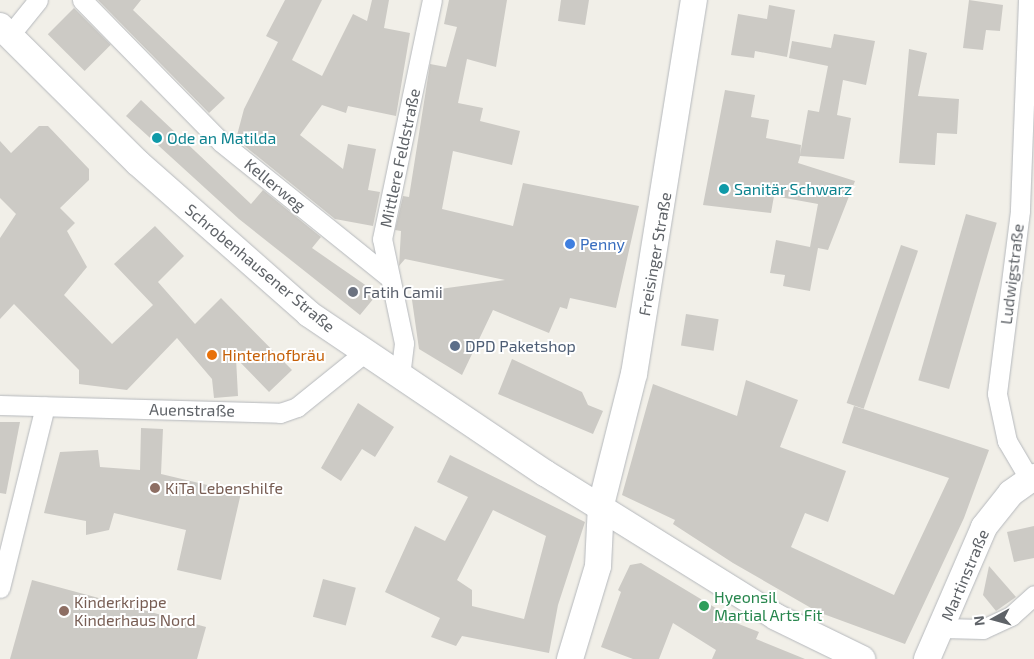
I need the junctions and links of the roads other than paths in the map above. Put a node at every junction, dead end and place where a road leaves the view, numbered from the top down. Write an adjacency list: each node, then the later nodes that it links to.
1 (38, 0): 6 (street)
2 (82, 0): 7 (street, Kellerweg)
3 (432, 0): 7 (street, Mittlere Feldstraße)
4 (694, 0): 13 (main road, Freisinger Straße)
5 (1028, 0): 12 (street, Ludwigstraße)
6 (4, 31): 8 (main road, Schrobenhausener Straße)
7 (390, 278): 9 (street, Mittlere Feldstraße)
8 (364, 353): 9 (main road, Schrobenhausener Straße); 11 (street, Auenstraße)
9 (400, 376): 13 (main road, Schrobenhausener Straße)
10 (0, 405): 11 (street, Auenstraße)
11 (45, 406): 14 (street)
12 (1032, 479): 16 (main road, Martinstraße)
13 (601, 505): 17 (main road, Freisinger Straße); 18 (main road, Schrobenhausener Straße)
14 (0, 588)
15 (1034, 595): 16 (street)
16 (943, 628): 19 (main road, Martinstraße)
17 (570, 659)
18 (862, 659)
19 (927, 659)

